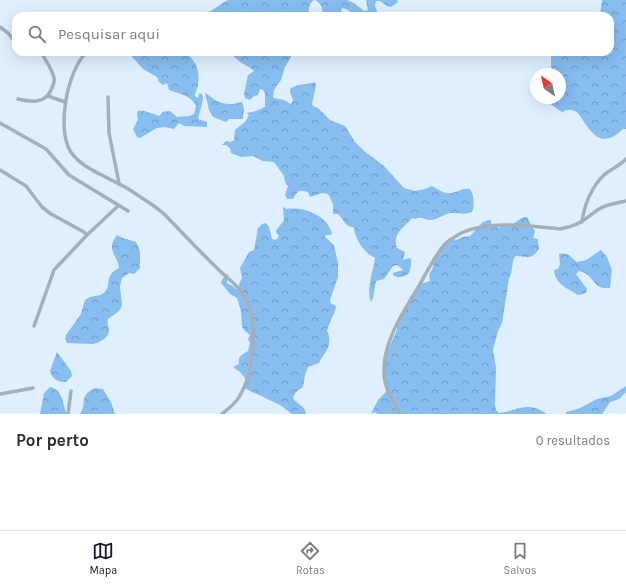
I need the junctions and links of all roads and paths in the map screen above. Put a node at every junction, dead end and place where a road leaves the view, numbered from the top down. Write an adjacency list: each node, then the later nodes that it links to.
1 (0, 27): 2 (street)
2 (12, 38)
3 (43, 56): 5 (street)
4 (84, 56): 8 (street)
5 (48, 96): 7 (street); 8 (street)
6 (108, 97): 12 (street)
7 (18, 99)
8 (65, 102): 12 (street)
9 (0, 123): 14 (street)
10 (626, 159): 16 (street)
11 (0, 170): 17 (street)
12 (119, 183): 23 (street)
13 (626, 201): 16 (street)
14 (119, 205): 15 (street); 17 (street)
15 (128, 211)
16 (582, 222): 24 (street)
17 (87, 235): 18 (street)
18 (34, 326)
19 (33, 388): 21 (street)
20 (71, 391): 22 (street)
21 (0, 394)
22 (68, 414)
23 (222, 414)
24 (400, 414)

